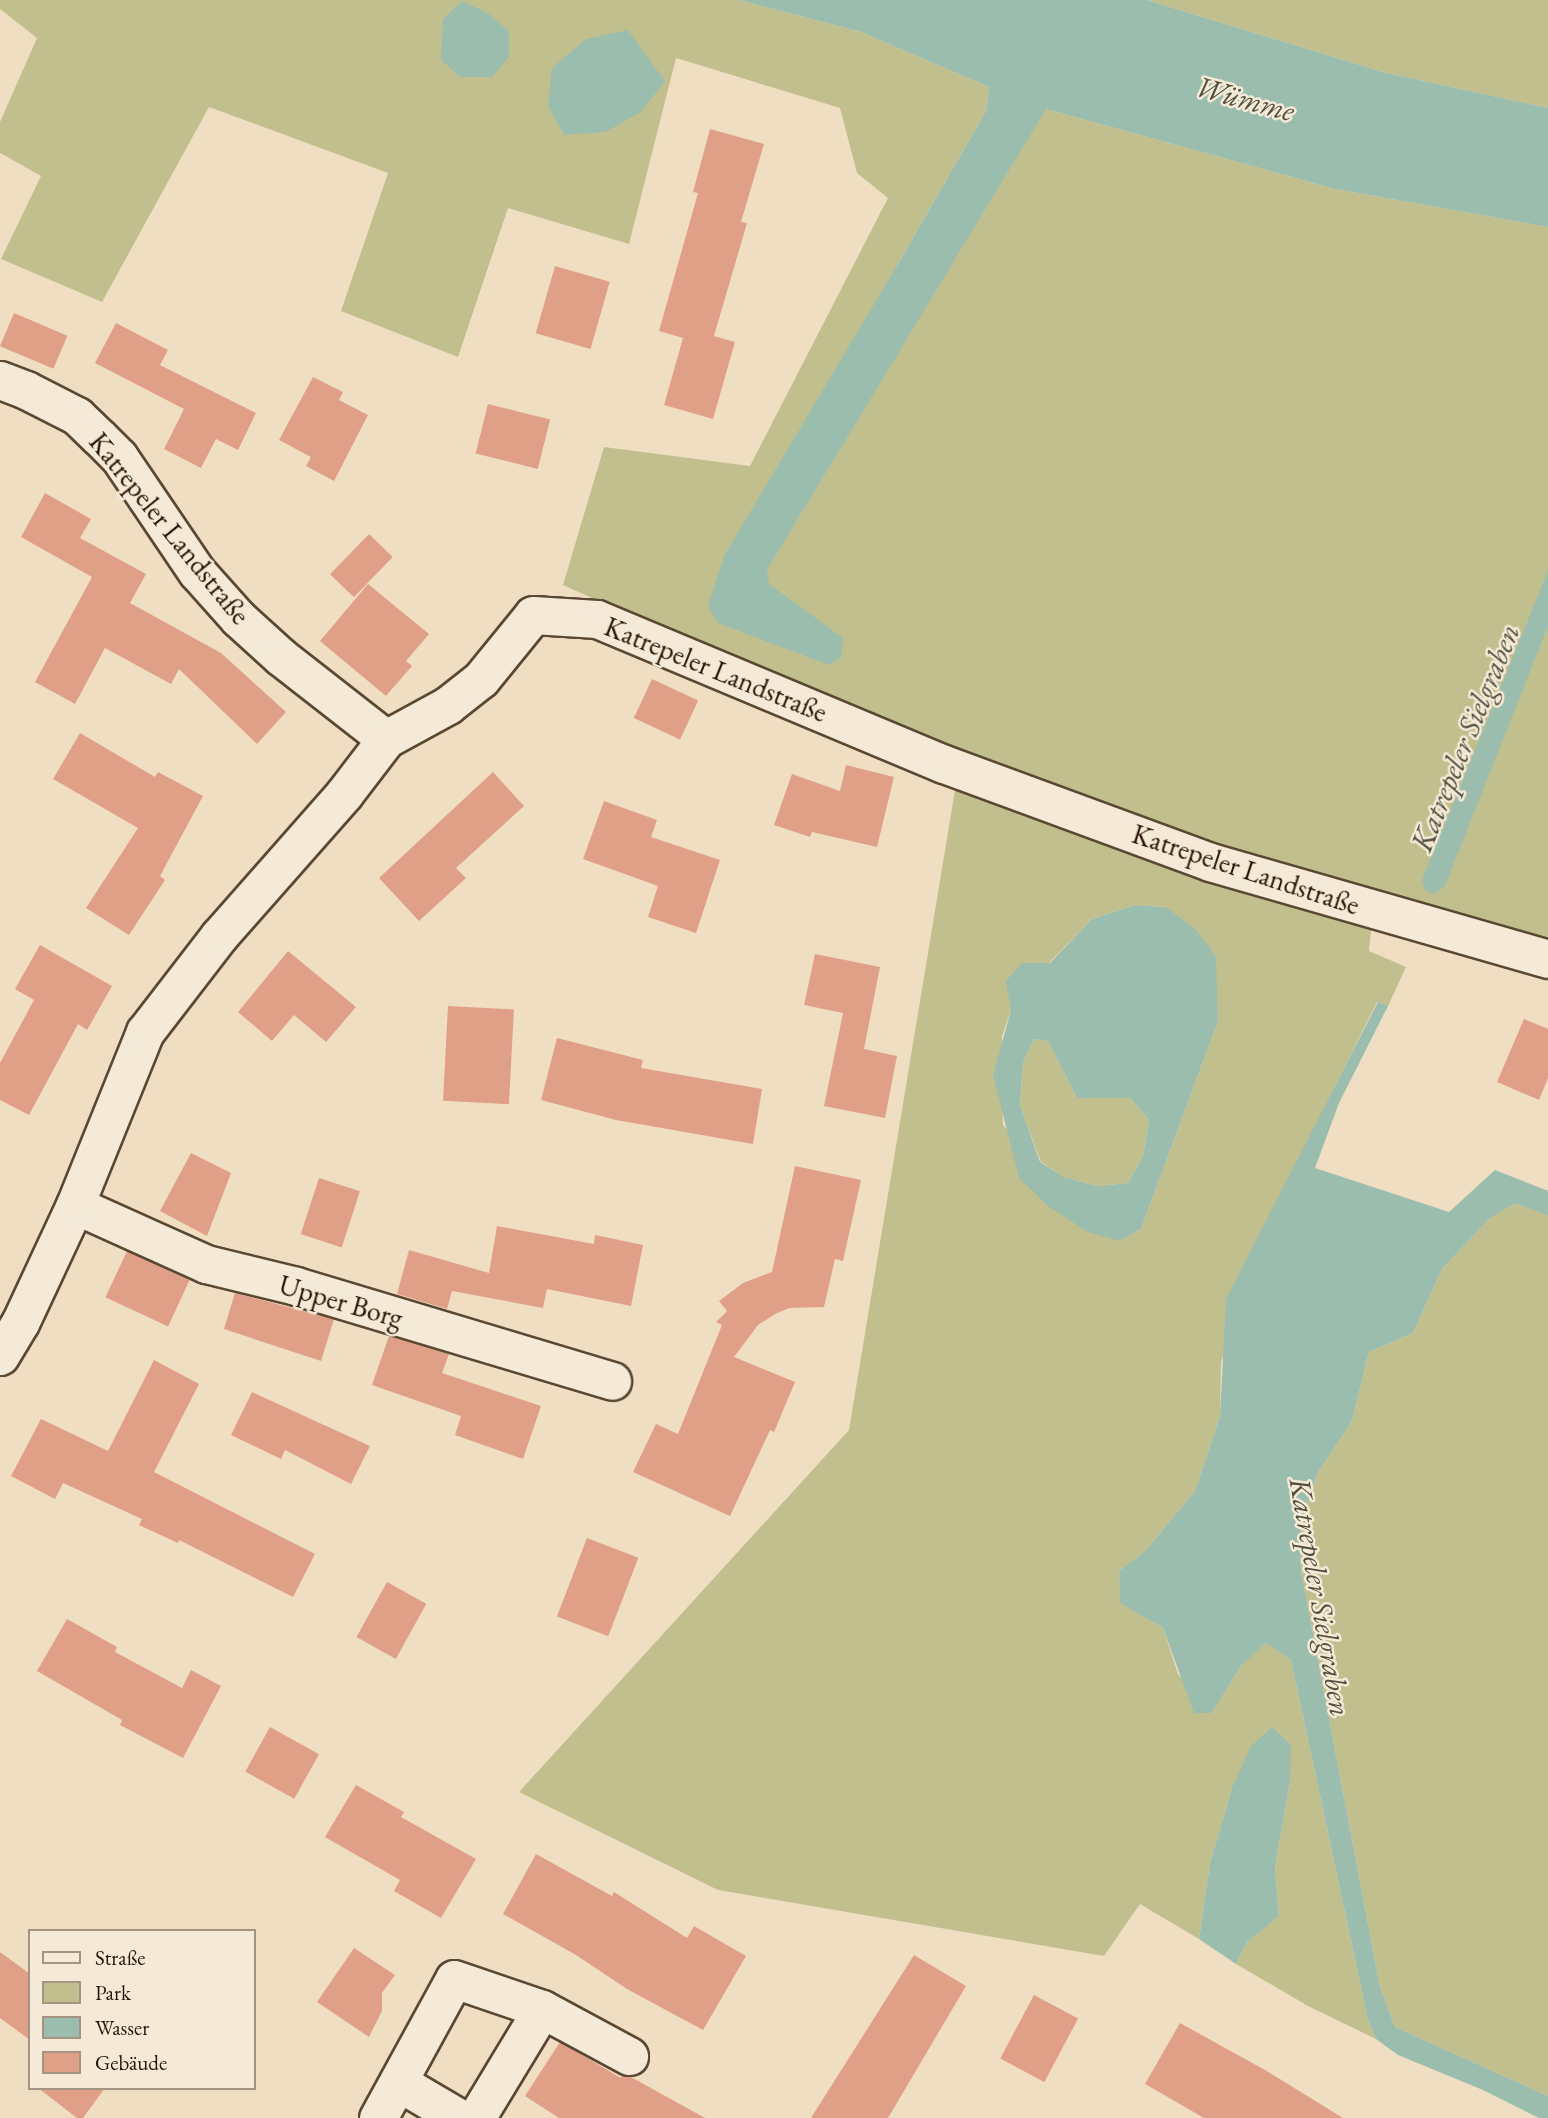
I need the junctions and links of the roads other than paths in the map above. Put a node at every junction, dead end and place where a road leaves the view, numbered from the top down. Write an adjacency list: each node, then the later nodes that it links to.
1 (0, 380): 2 (street, Katrepeler Landstraße)
2 (386, 739): 3 (street, Katrepeler Landstraße); 4 (street)
3 (1548, 960)
4 (75, 1205): 5 (street); 6 (street, Upper Borg)
5 (0, 1356)
6 (612, 1381)
7 (542, 2010): 8 (street); 9 (street); 12 (street)
8 (629, 2056)
9 (398, 2082): 10 (street); 11 (street)
10 (378, 2118)
11 (459, 2118)
12 (476, 2118)

